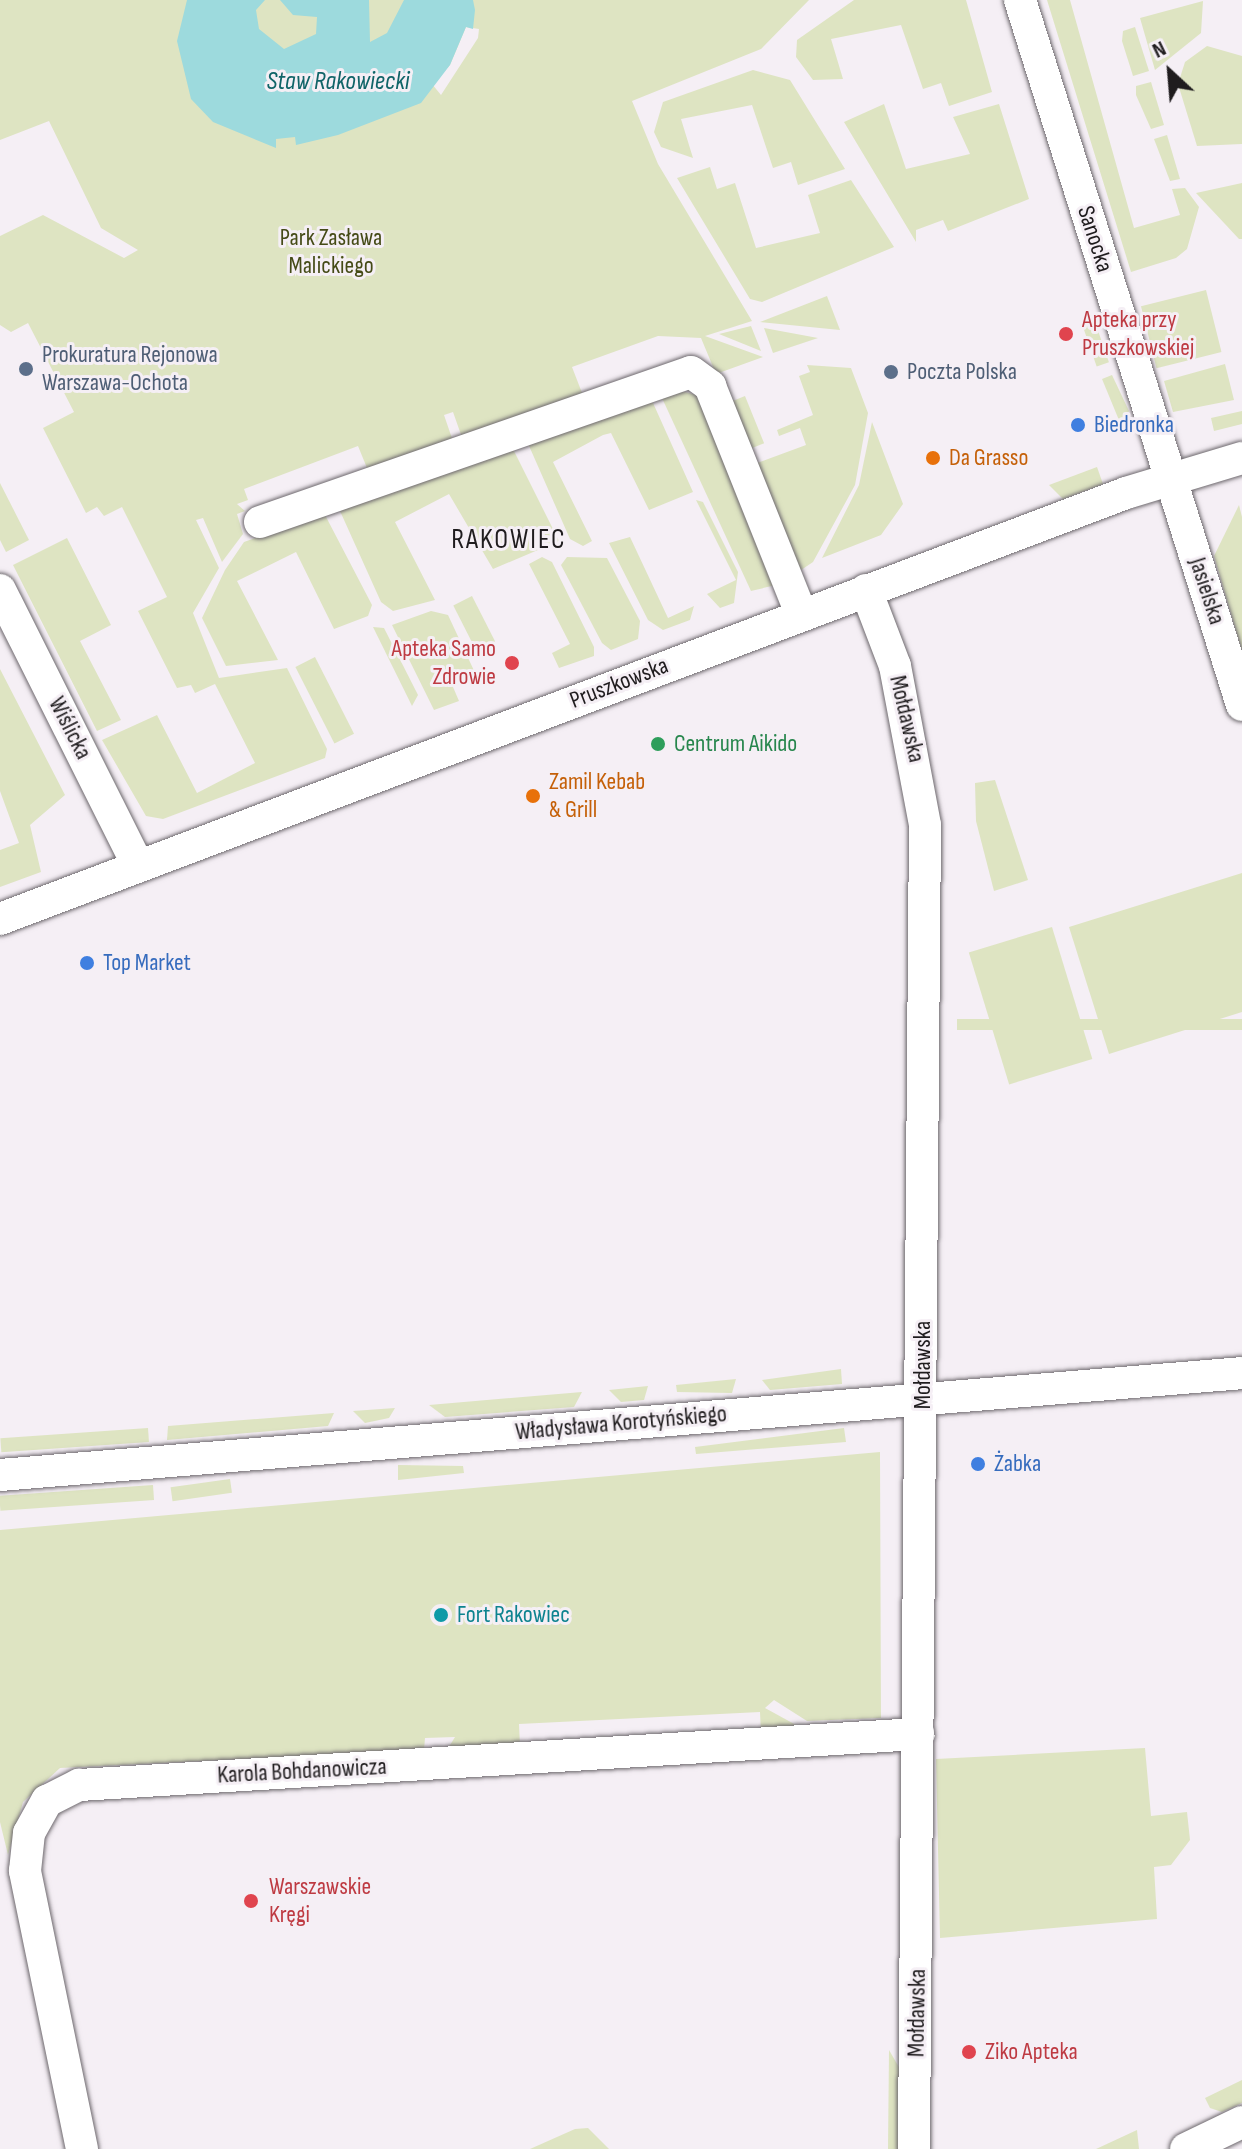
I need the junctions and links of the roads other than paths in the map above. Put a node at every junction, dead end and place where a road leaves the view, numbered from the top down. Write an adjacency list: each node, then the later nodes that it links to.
1 (1020, 0): 3 (street, Sanocka)
2 (1242, 458): 3 (street, Pruszkowska)
3 (1169, 478): 6 (street, Pruszkowska); 8 (street, Jasielska)
4 (260, 522): 7 (street)
5 (0, 590): 9 (street, Wiślicka)
6 (866, 590): 7 (street, Pruszkowska); 12 (street, Mołdawska)
7 (801, 614): 9 (street, Pruszkowska)
8 (1242, 705)
9 (138, 866): 10 (street, Pruszkowska)
10 (0, 919)
11 (1242, 1373): 12 (street, Władysława Korotyńskiego)
12 (923, 1401): 13 (street, Władysława Korotyńskiego); 14 (street, Mołdawska)
13 (0, 1475)
14 (918, 1734): 16 (street, Karola Bohdanowicza); 17 (street, Mołdawska)
15 (1242, 2122): 18 (street)
16 (82, 2149)
17 (914, 2149)
18 (1186, 2149)

